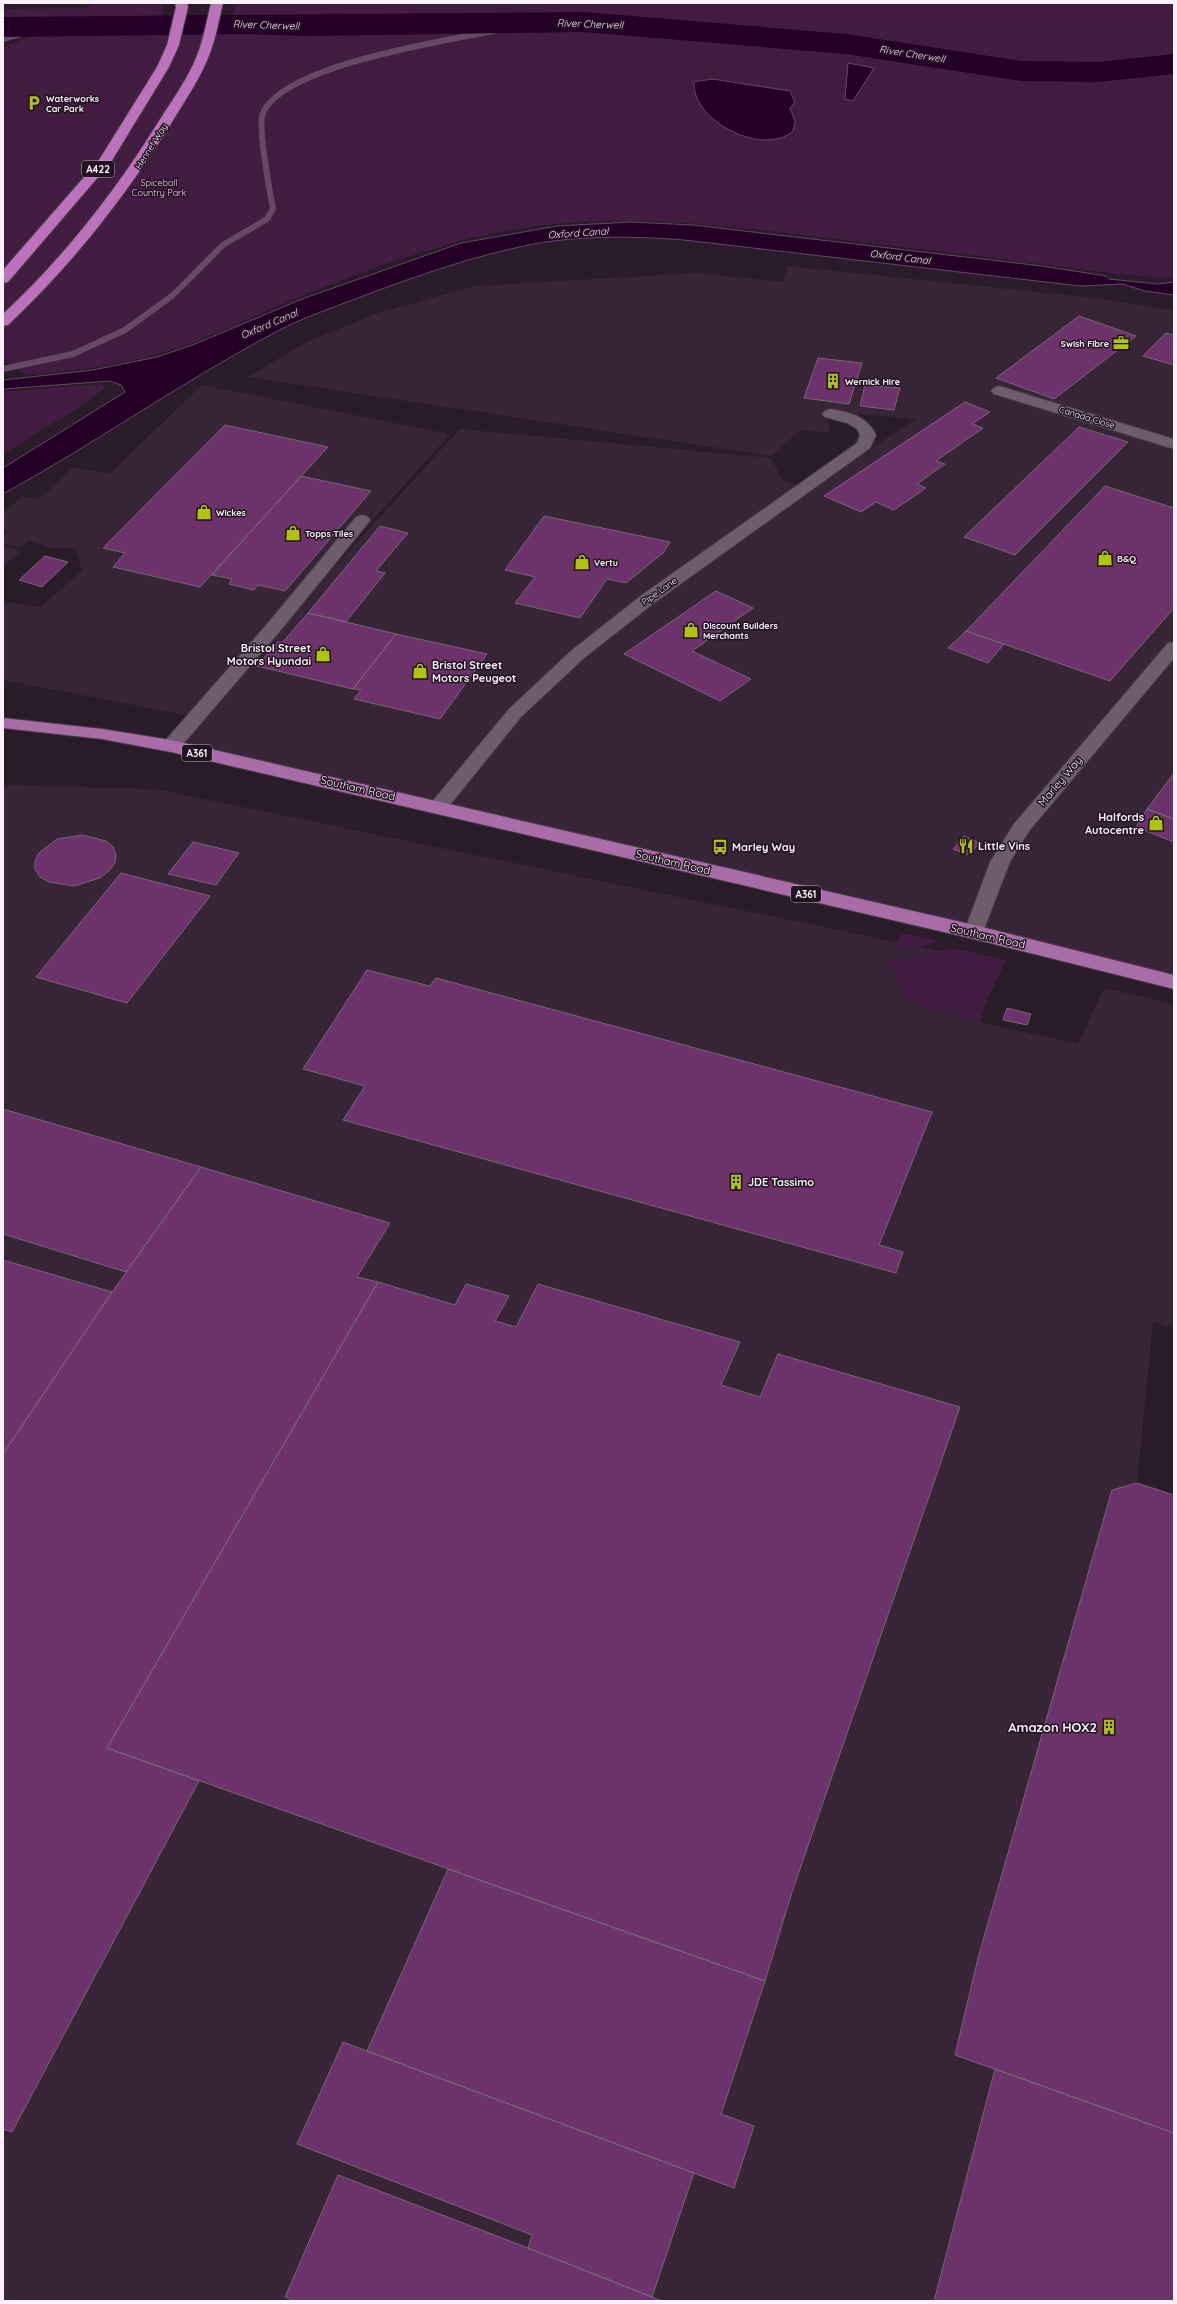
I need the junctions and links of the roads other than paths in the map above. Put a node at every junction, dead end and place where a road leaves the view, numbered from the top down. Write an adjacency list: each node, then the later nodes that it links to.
1 (217, 3): 4 (highway, Hennef Way / A422)
2 (182, 5): 3 (highway, A422)
3 (3, 279)
4 (3, 322)
5 (999, 391): 7 (street, Canada Close)
6 (830, 414): 12 (street, Pipe Lane)
7 (1174, 444)
8 (362, 520): 11 (street)
9 (1174, 647): 13 (street, Marley Way)
10 (3, 723): 11 (main road, Southam Road / A361)
11 (171, 746): 12 (main road, Southam Road / A361)
12 (438, 807): 13 (main road, Southam Road / A361)
13 (974, 932): 14 (main road, Southam Road / A361)
14 (1174, 982)

